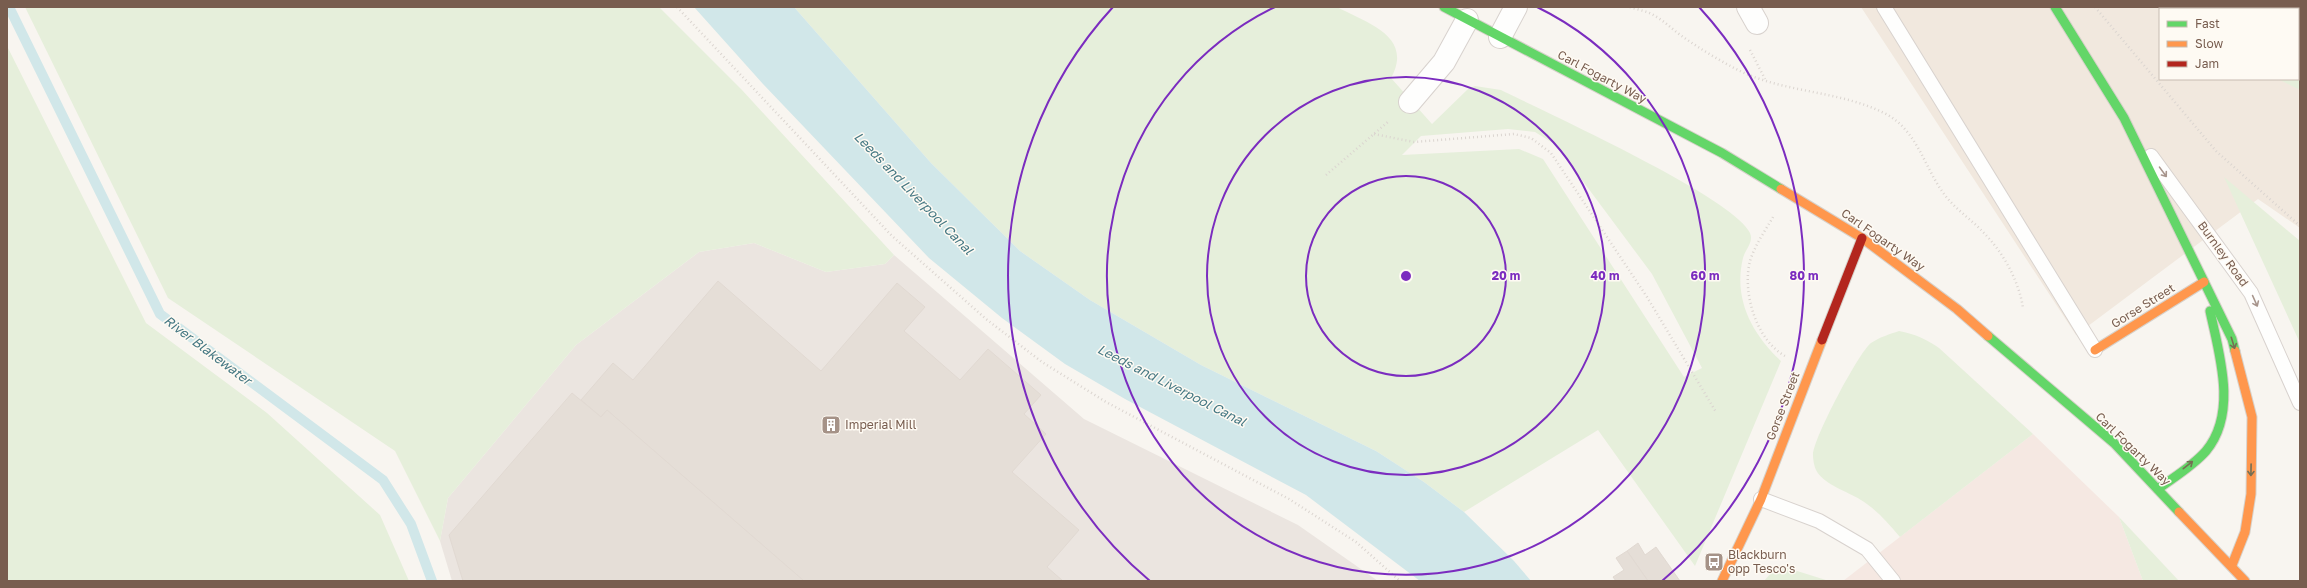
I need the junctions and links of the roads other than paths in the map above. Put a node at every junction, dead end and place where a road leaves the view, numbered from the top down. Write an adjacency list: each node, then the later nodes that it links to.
1 (1444, 7): 5 (main road, Carl Fogarty Way)
2 (1516, 7): 6 (street)
3 (1884, 7): 11 (lane)
4 (2055, 7): 8 (main road, Burnley Road)
5 (1467, 20): 6 (main road, Carl Fogarty Way); 7 (street)
6 (1500, 37): 9 (main road, Carl Fogarty Way)
7 (1410, 102)
8 (2124, 118): 10 (main road, Burnley Road); 12 (lane, Burnley Road, one-way to 12)
9 (1862, 238): 13 (main road, Carl Fogarty Way); 14 (main road, Gorse Street)
10 (2204, 282): 11 (main road, Gorse Street); 13 (main road, Burnley Road, one-way to 10); 15 (main road, Burnley Road, one-way to 15)
11 (2095, 350)
12 (2300, 403)
13 (2158, 489): 15 (main road, Carl Fogarty Way)
14 (1761, 499): 16 (main road, Gorse Street); 17 (lane)
15 (2232, 566): 18 (main road, Carl Fogarty Way)
16 (1722, 581)
17 (1893, 581)
18 (2245, 581)

